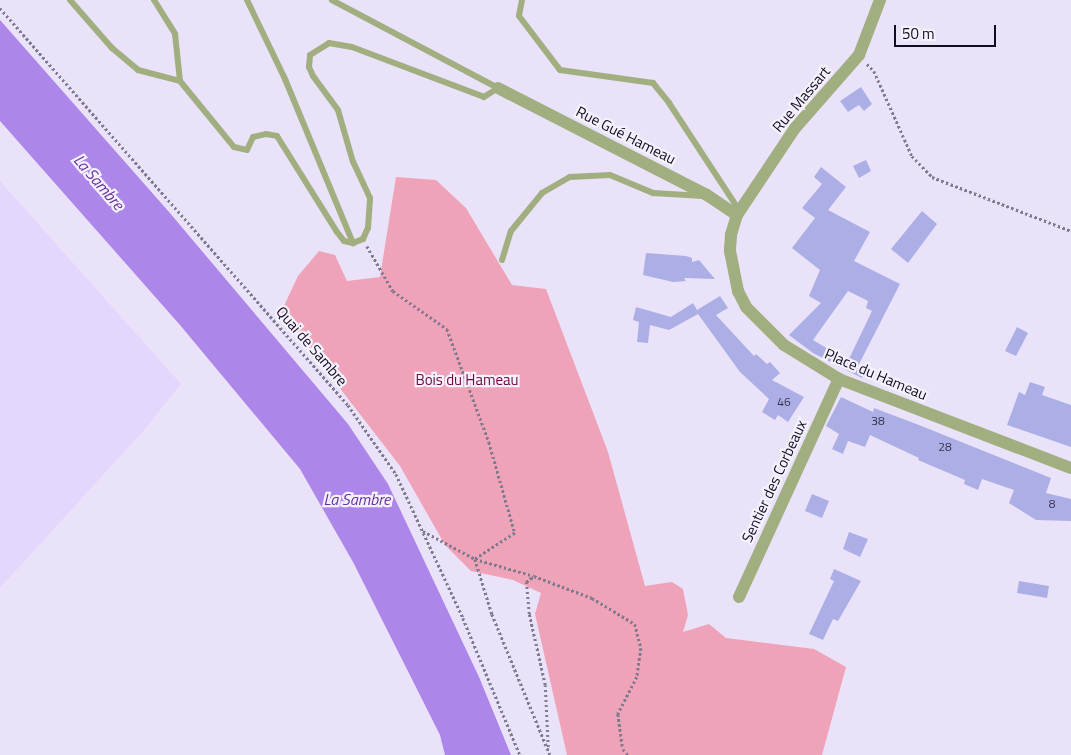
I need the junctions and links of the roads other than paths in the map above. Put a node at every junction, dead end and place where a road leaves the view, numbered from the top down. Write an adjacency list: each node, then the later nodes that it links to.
1 (70, 0): 7 (lane)
2 (154, 0): 7 (lane)
3 (247, 0): 11 (lane)
4 (332, 0): 8 (lane)
5 (522, 0): 10 (lane)
6 (880, 0): 10 (street, Rue Massart)
7 (180, 81): 11 (lane)
8 (498, 88): 9 (street, Rue Gué Hameau); 11 (lane)
9 (707, 195): 10 (street, Rue Gué Hameau); 12 (lane)
10 (738, 212): 13 (street, Place du Hameau)
11 (353, 243)
12 (502, 260)
13 (839, 379): 14 (street, Place du Hameau); 15 (street, Sentier des Corbeaux)
14 (1071, 468)
15 (739, 597)

